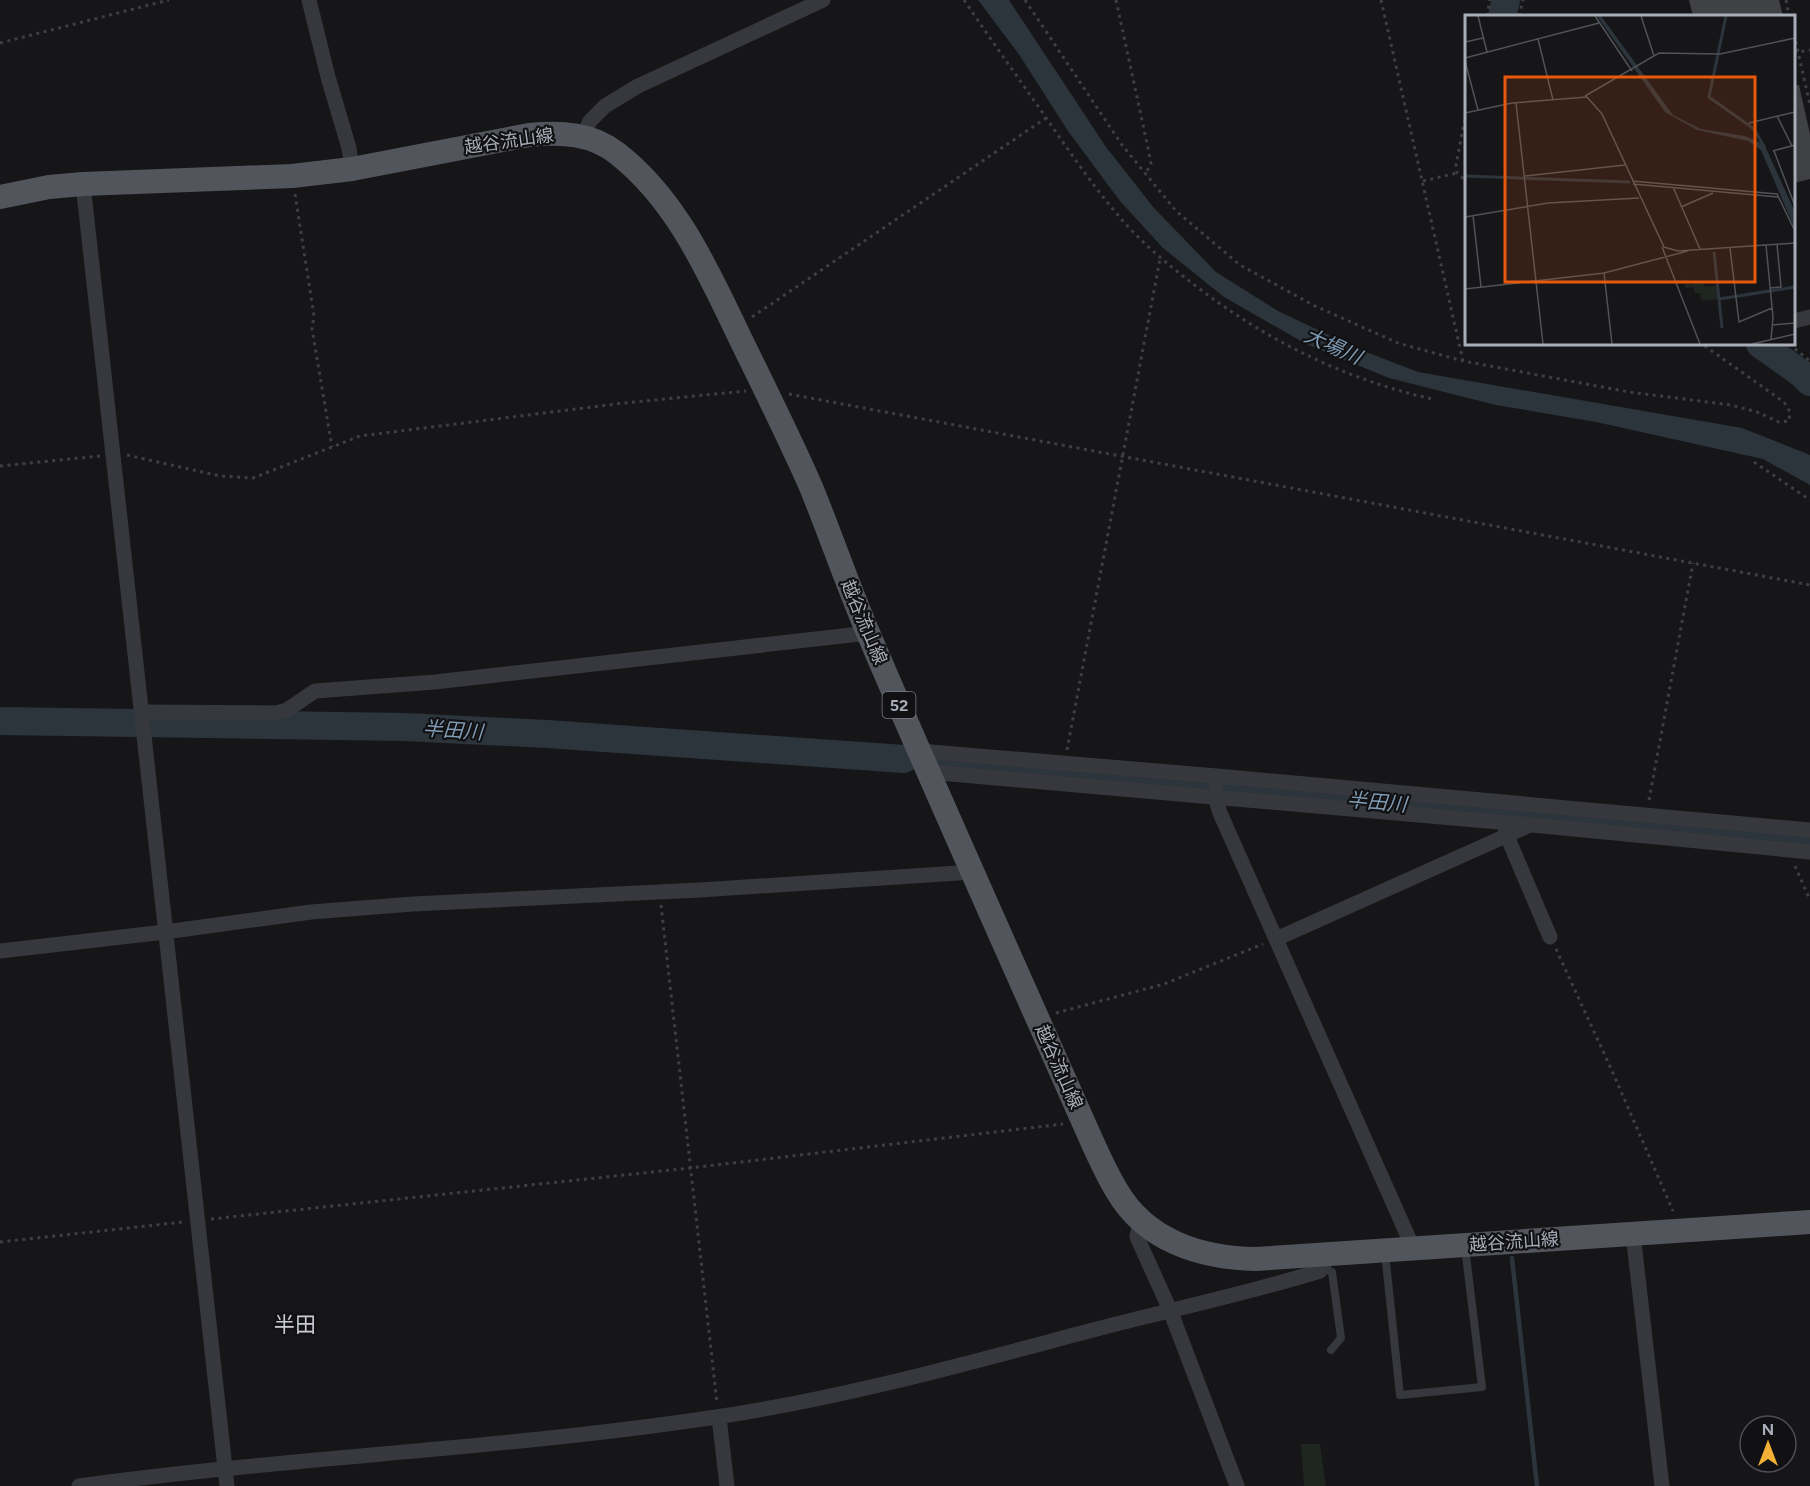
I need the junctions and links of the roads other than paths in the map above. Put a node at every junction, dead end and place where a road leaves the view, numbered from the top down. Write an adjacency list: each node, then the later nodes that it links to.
1 (309, 0): 4 (street)
2 (823, 0): 3 (street)
3 (583, 136): 4 (main road, 越谷流山線 / 52); 9 (main road, 越谷流山線 / 52)
4 (352, 169): 5 (main road, 越谷流山線 / 52)
5 (83, 184): 6 (main road, 越谷流山線 / 52); 10 (street)
6 (0, 197)
7 (1810, 316): 8 (street)
8 (1795, 321)
9 (867, 632): 10 (street); 11 (main road, 越谷流山線 / 52)
10 (143, 719): 17 (street)
11 (924, 761): 12 (street); 12 (street); 16 (main road, 越谷流山線 / 52)
12 (1216, 786): 13 (street); 13 (street); 19 (street)
13 (1501, 818): 14 (street); 15 (street); 18 (street); 19 (street)
14 (1810, 830)
15 (1810, 852)
16 (973, 872): 17 (street); 21 (main road, 越谷流山線 / 52)
17 (165, 932): 20 (street); 31 (street)
18 (1550, 937)
19 (1276, 939): 25 (street)
20 (0, 951)
21 (1140, 1221): 27 (main road, 越谷流山線 / 52); 28 (street)
22 (1810, 1222): 23 (main road, 越谷流山線 / 52)
23 (1633, 1234): 24 (main road, 越谷流山線 / 52); 36 (street)
24 (1465, 1246): 25 (main road, 越谷流山線 / 52); 26 (lane)
25 (1414, 1250): 26 (main road, 越谷流山線 / 52)
26 (1385, 1251): 27 (main road, 越谷流山線 / 52)
27 (1322, 1262): 28 (street); 29 (lane)
28 (1170, 1310): 30 (street); 35 (street)
29 (1331, 1350)
30 (719, 1417): 31 (street); 34 (street)
31 (225, 1470): 32 (street); 33 (street)
32 (79, 1486)
33 (227, 1486)
34 (727, 1486)
35 (1237, 1486)
36 (1662, 1486)

